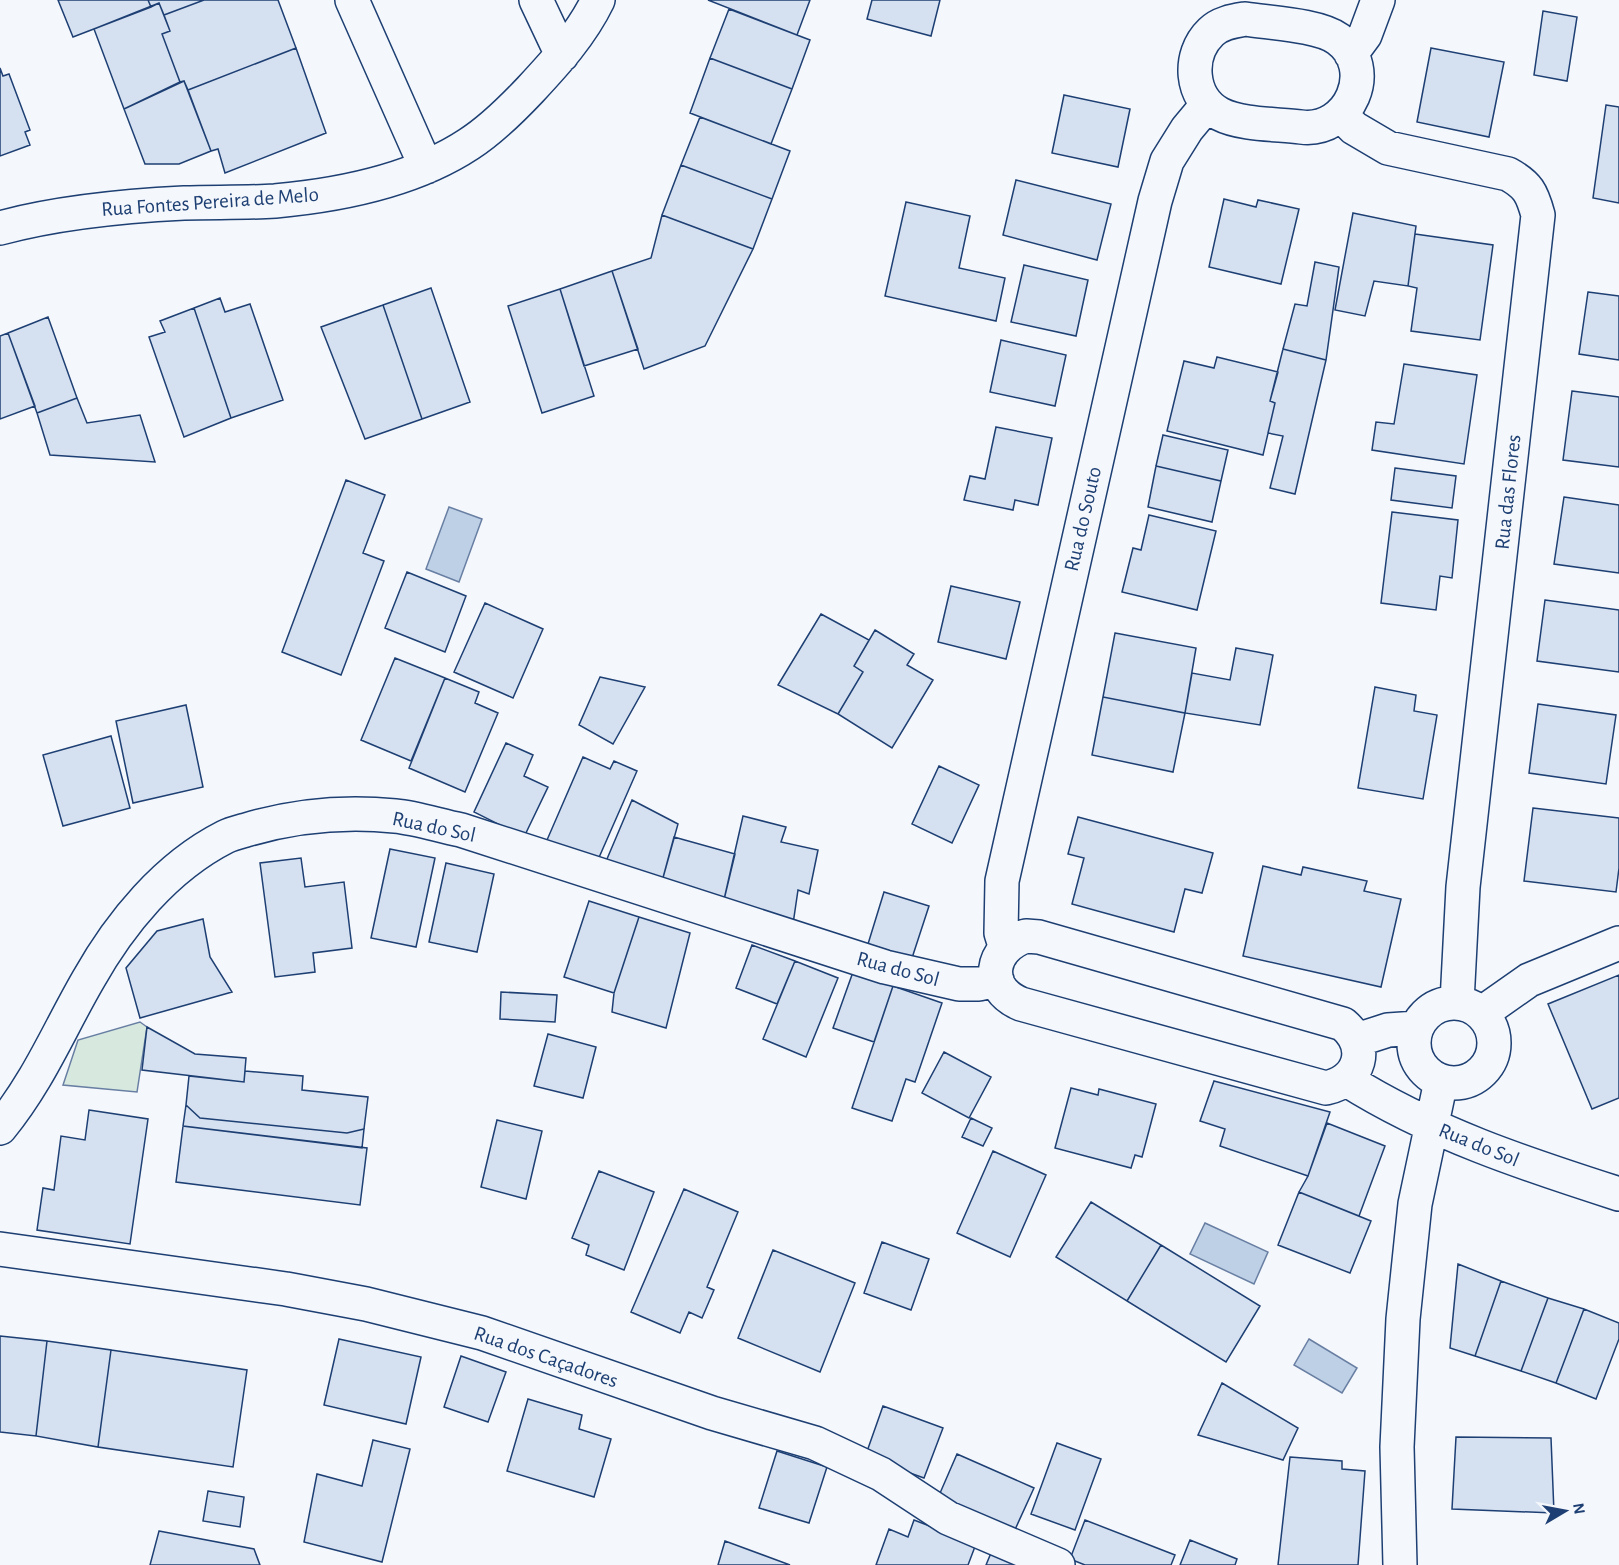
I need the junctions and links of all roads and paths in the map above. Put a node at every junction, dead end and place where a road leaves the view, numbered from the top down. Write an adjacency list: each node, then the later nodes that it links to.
1 (352, 0): 9 (street)
2 (536, 0): 6 (street)
3 (598, 0): 6 (street, Rua Fontes Pereira de Melo)
4 (1378, 0): 5 (street)
5 (1351, 54): 7 (street); 8 (street)
6 (562, 55): 9 (street, Rua Fontes Pereira de Melo)
7 (1207, 105): 8 (street); 12 (street, Rua do Souto)
8 (1341, 115): 14 (street, Rua das Flores)
9 (426, 166): 10 (street, Rua Fontes Pereira de Melo)
10 (0, 228)
11 (1619, 943): 14 (street)
12 (1005, 946): 13 (street); 16 (street)
13 (997, 980): 17 (street); 20 (street, Rua do Sol)
14 (1469, 1007): 15 (street); 18 (street, Rua das Flores)
15 (1416, 1028): 16 (street); 18 (street)
16 (1357, 1040): 17 (street)
17 (1347, 1080): 19 (street, Rua do Sol)
18 (1441, 1081): 19 (street)
19 (1431, 1126): 21 (street, Rua do Sol); 24 (street)
20 (0, 1128)
21 (1619, 1194)
22 (1, 1248): 23 (street, Rua dos Caçadores)
23 (1058, 1565)
24 (1400, 1565)

